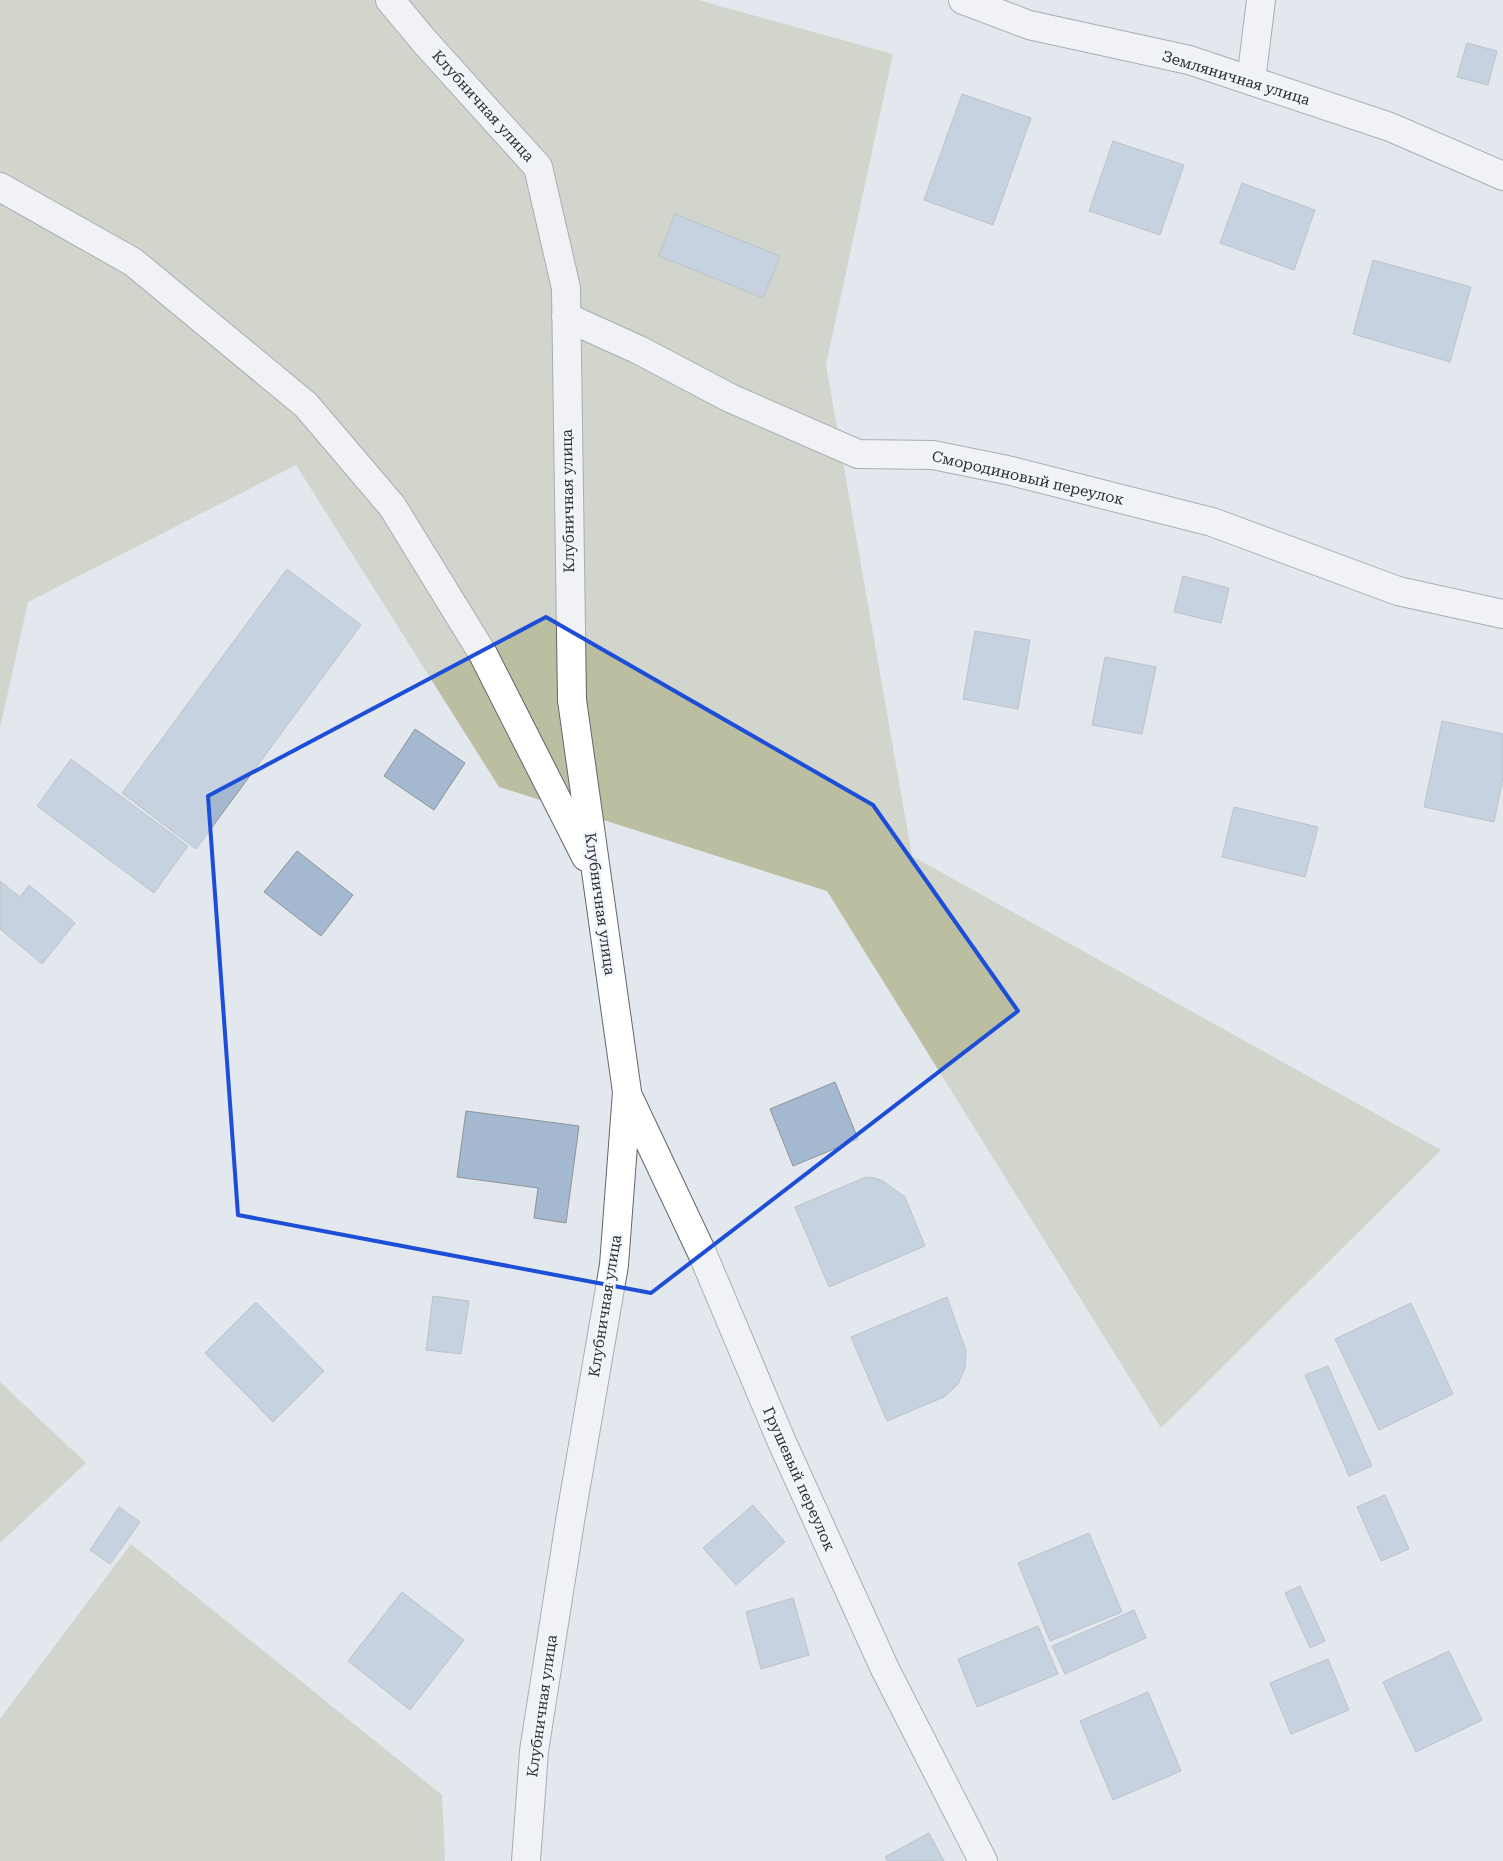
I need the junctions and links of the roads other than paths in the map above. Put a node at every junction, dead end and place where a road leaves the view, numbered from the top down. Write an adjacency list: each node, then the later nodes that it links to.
1 (390, 0): 7 (street, Клубничная улица)
2 (963, 0): 4 (street, Земляничная улица)
3 (1261, 0): 4 (street)
4 (1251, 81): 5 (street, Земляничная улица)
5 (1503, 176)
6 (0, 187): 9 (street)
7 (566, 317): 8 (street, Смородиновый переулок); 9 (street, Клубничная улица)
8 (1503, 614)
9 (596, 876): 10 (street, Клубничная улица)
10 (626, 1092): 11 (street, Клубничная улица); 12 (street, Грушевый переулок)
11 (526, 1861)
12 (983, 1861)

